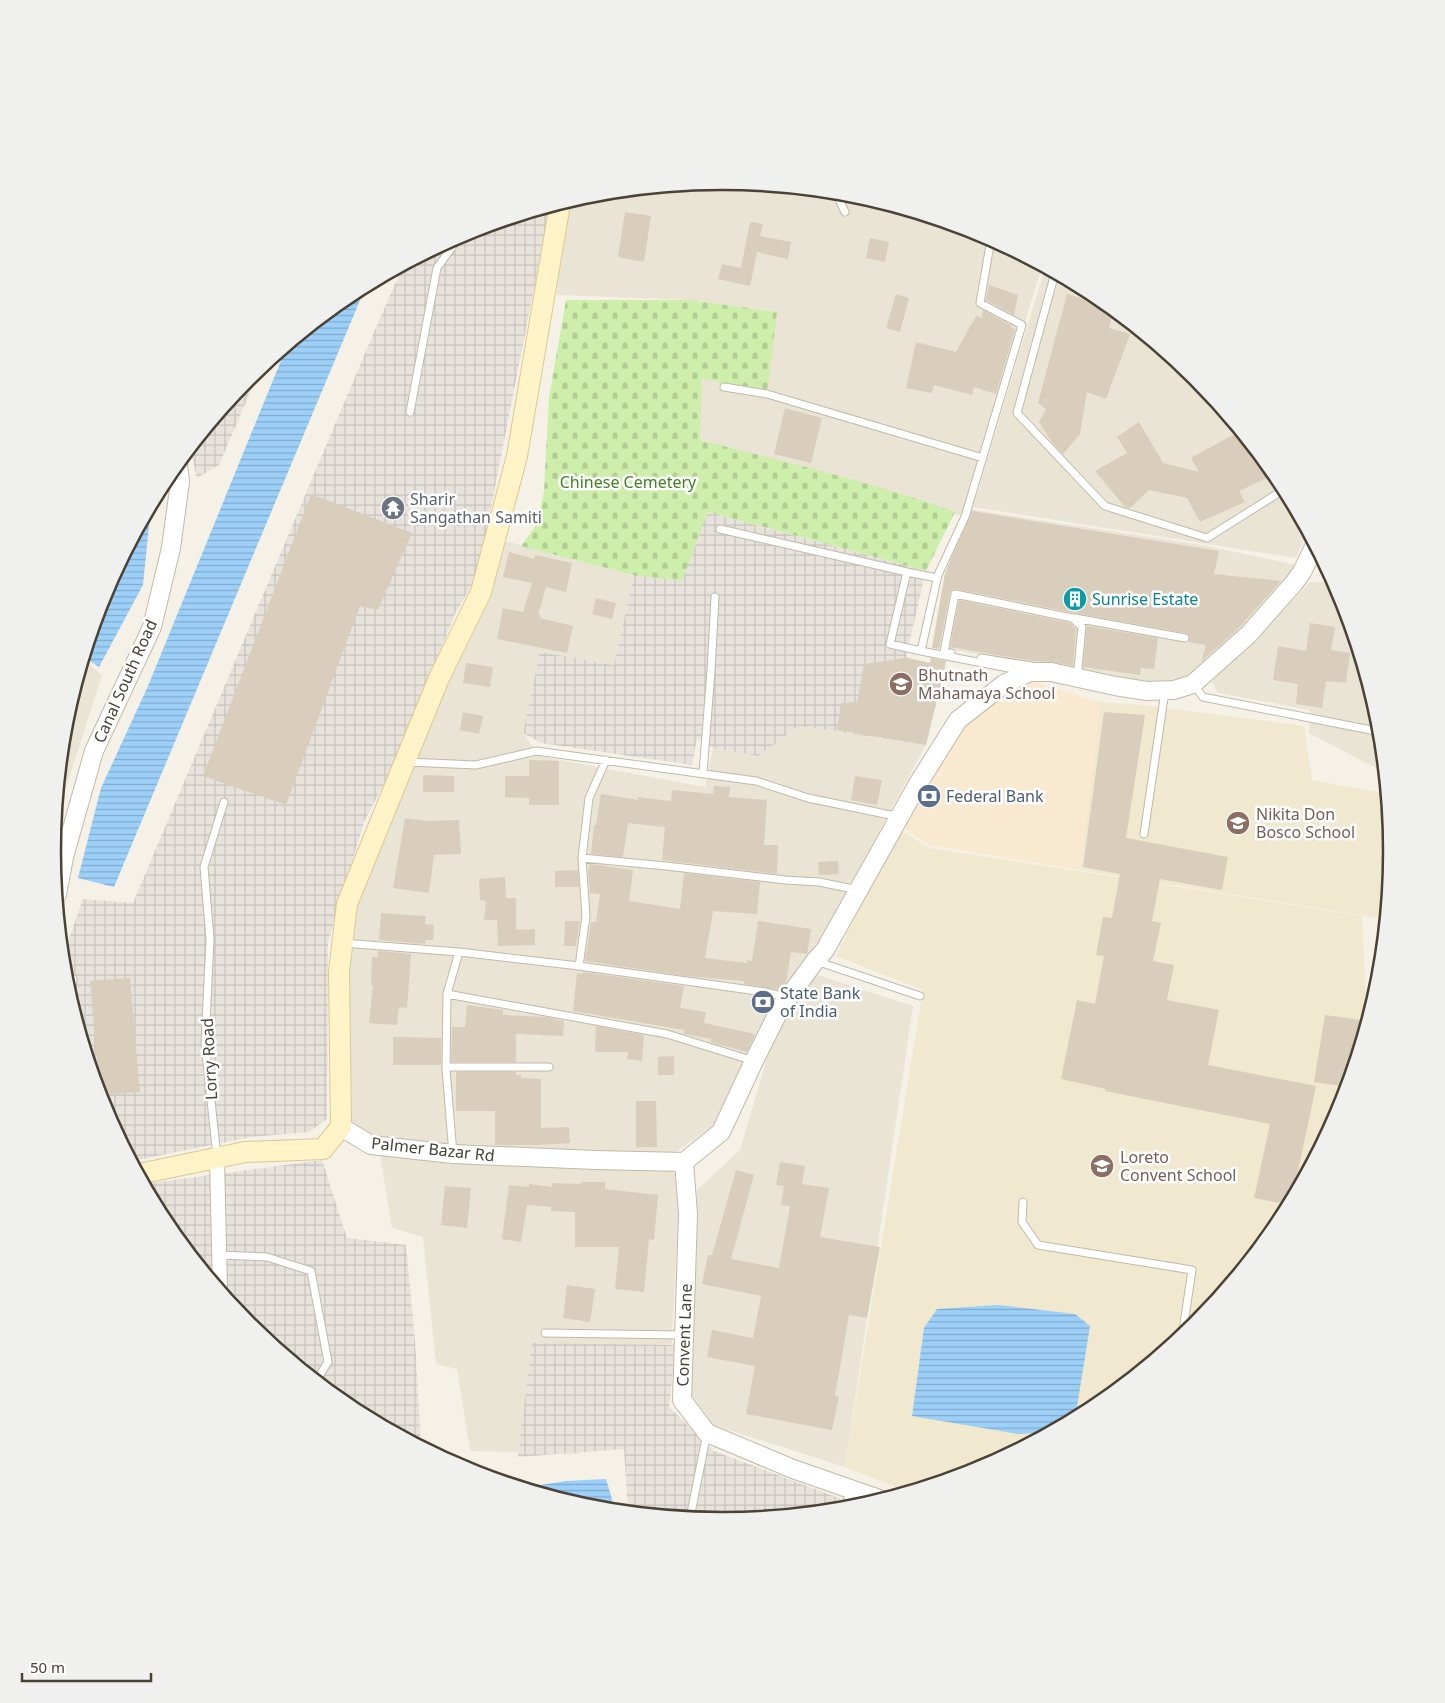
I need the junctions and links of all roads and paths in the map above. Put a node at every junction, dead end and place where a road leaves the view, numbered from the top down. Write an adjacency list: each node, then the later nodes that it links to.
1 (839, 201): 3 (lane)
2 (559, 211): 26 (main road)
3 (844, 212)
4 (990, 247): 9 (lane)
5 (451, 249): 8 (lane)
6 (1053, 279): 11 (lane)
7 (724, 387): 9 (lane)
8 (410, 412)
9 (983, 458): 15 (lane)
10 (179, 475): 32 (street, Canal South Road)
11 (1278, 493)
12 (720, 529): 14 (lane)
13 (1311, 551): 22 (street)
14 (908, 572): 15 (lane); 19 (lane)
15 (937, 578): 19 (lane)
16 (715, 597): 27 (lane)
17 (1072, 618): 18 (lane); 20 (lane); 21 (lane)
18 (1185, 638)
19 (921, 651): 20 (lane)
20 (1031, 669): 21 (street); 29 (street)
21 (1077, 676): 23 (street)
22 (1192, 684): 23 (street); 24 (lane)
23 (1166, 690): 30 (lane)
24 (1372, 730)
25 (606, 760): 26 (lane); 27 (lane); 31 (lane)
26 (406, 762): 34 (main road)
27 (703, 773): 29 (lane)
28 (224, 802): 46 (lane, Lorry Road)
29 (900, 816): 33 (street)
30 (1144, 834)
31 (582, 858): 33 (lane); 37 (lane)
32 (62, 869)
33 (858, 890): 36 (street)
34 (343, 943): 35 (lane); 44 (main road)
35 (459, 952): 37 (lane); 38 (lane)
36 (815, 961): 39 (lane); 40 (street)
37 (579, 966): 40 (lane)
38 (447, 994): 41 (lane); 42 (lane)
39 (920, 996)
40 (788, 998): 41 (street)
41 (754, 1061): 47 (street)
42 (446, 1067): 43 (lane); 45 (lane)
43 (549, 1067)
44 (341, 1127): 45 (street, Palmer Bazar Rd); 46 (main road)
45 (453, 1154): 47 (street, Palmer Bazar Rd)
46 (218, 1158): 48 (main road); 50 (street, Lorry Road)
47 (684, 1162): 54 (street, Convent Lane)
48 (145, 1173)
49 (1023, 1202): 52 (lane)
50 (219, 1255): 51 (street, Lorry Road); 55 (lane)
51 (220, 1281)
52 (1184, 1325)
53 (545, 1333): 54 (lane)
54 (683, 1335): 56 (street, Convent Lane)
55 (319, 1376)
56 (707, 1433): 57 (street); 60 (lane)
57 (849, 1488): 58 (street); 59 (lane)
58 (870, 1496)
59 (848, 1501)
60 (691, 1512)

